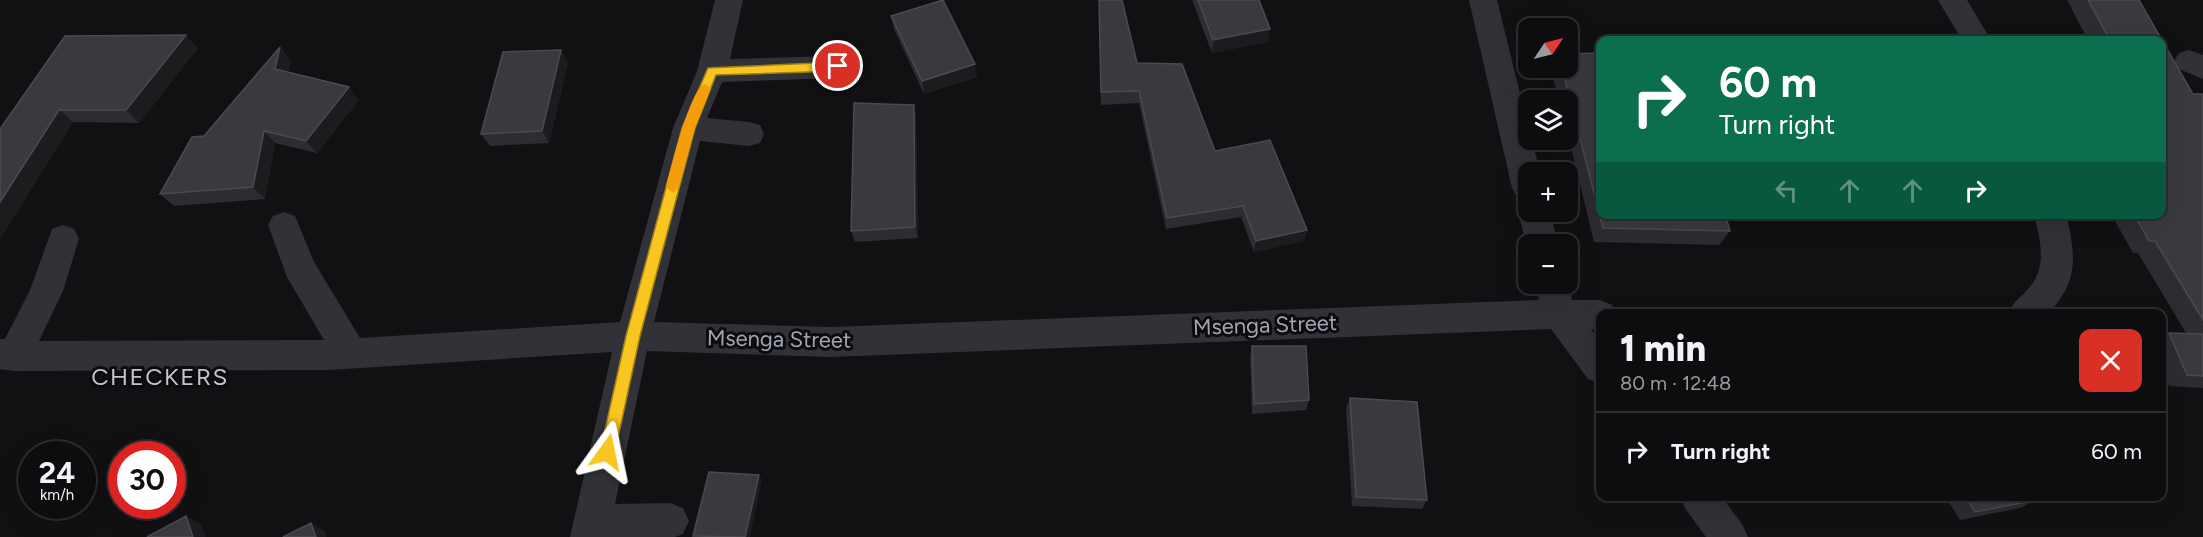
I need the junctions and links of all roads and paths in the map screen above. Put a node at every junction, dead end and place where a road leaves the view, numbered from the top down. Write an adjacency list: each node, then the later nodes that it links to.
1 (729, 0): 6 (street)
2 (1483, 0): 9 (street)
3 (1952, 0): 4 (street)
4 (1974, 36)
5 (838, 66): 6 (street)
6 (712, 71): 7 (street)
7 (688, 128): 8 (street); 16 (street)
8 (749, 134)
9 (1522, 162)
10 (2051, 219): 14 (street)
11 (284, 225): 17 (street)
12 (63, 239): 18 (street)
13 (1555, 299): 15 (street, Msenga Street); 16 (street, Msenga Street); 19 (street)
14 (2030, 309)
15 (1596, 314)
16 (633, 336): 17 (street, Msenga Street); 22 (street)
17 (351, 354): 18 (street, Msenga Street)
18 (7, 355)
19 (1596, 362)
20 (1702, 501): 23 (street)
21 (670, 521): 22 (street)
22 (590, 530)
23 (1729, 537)

